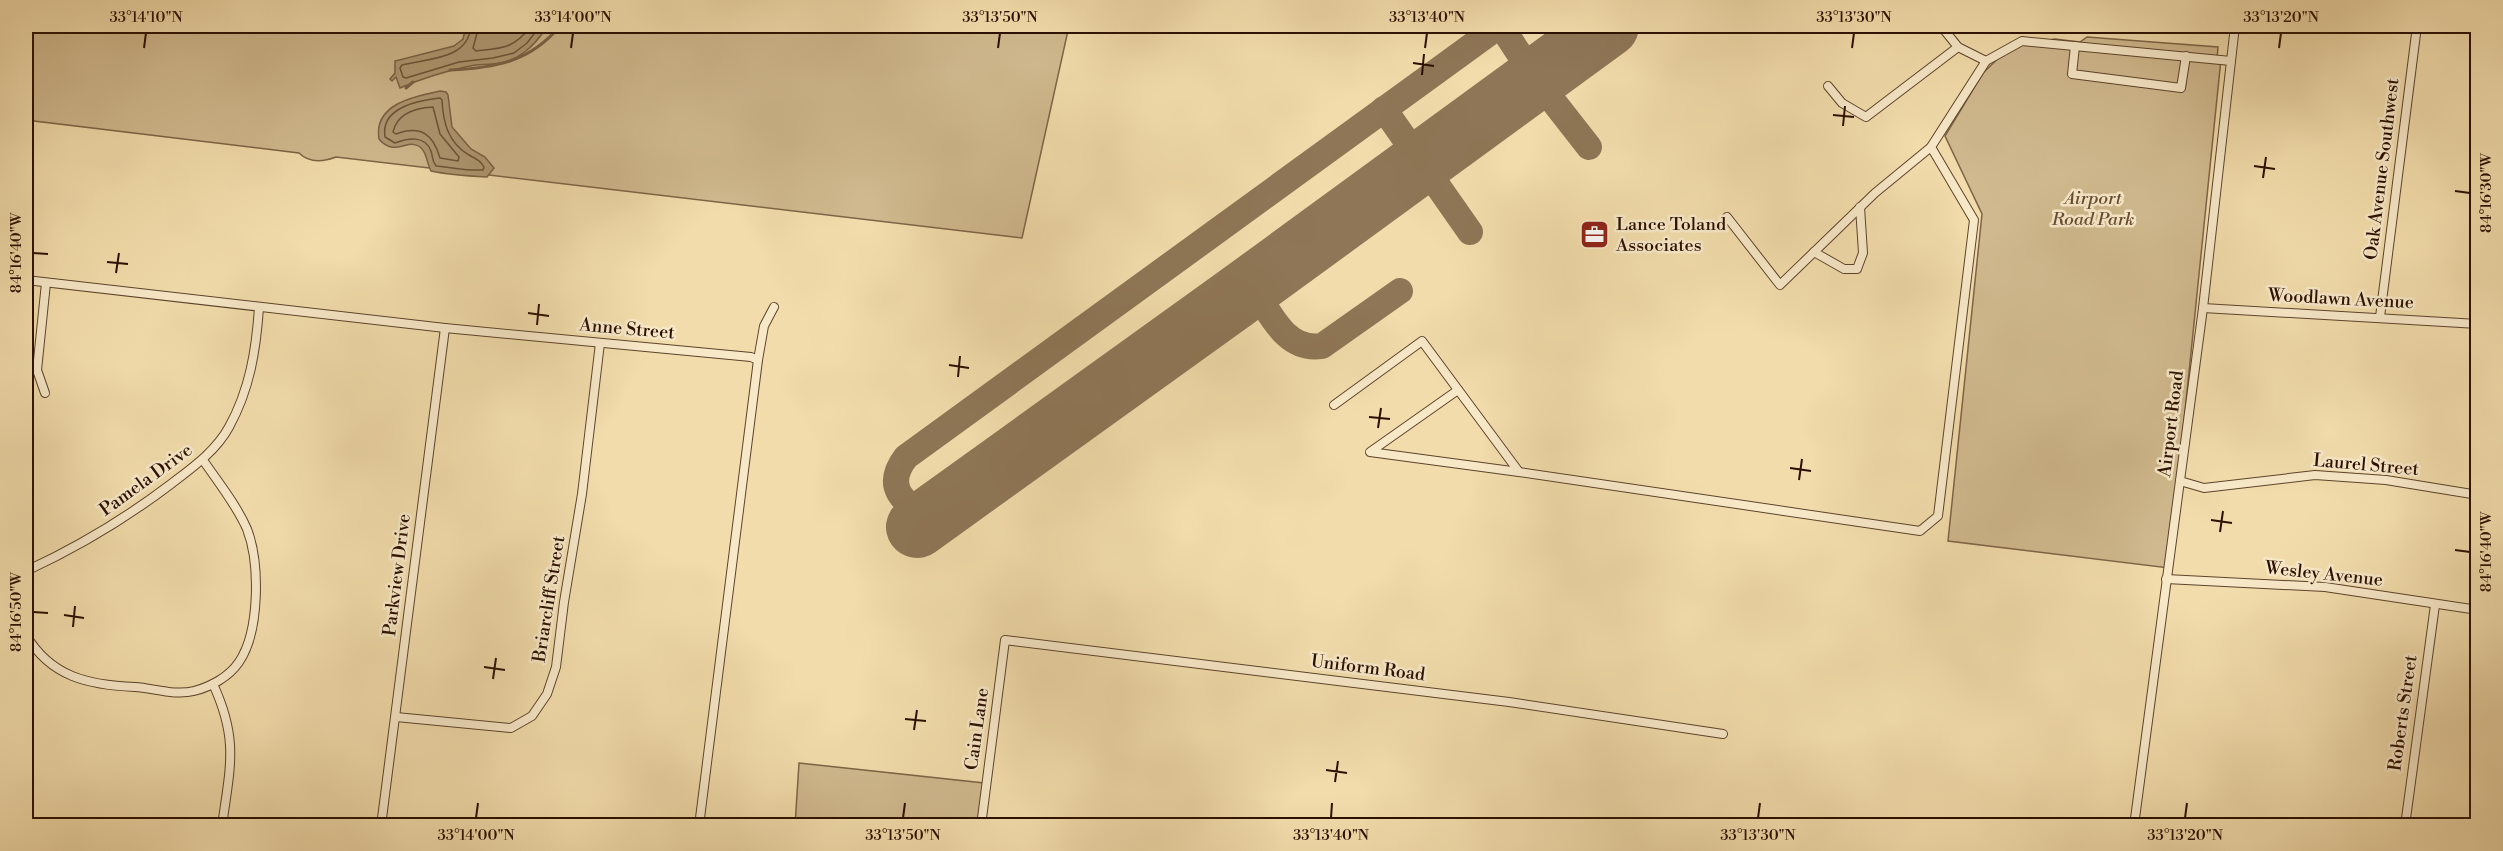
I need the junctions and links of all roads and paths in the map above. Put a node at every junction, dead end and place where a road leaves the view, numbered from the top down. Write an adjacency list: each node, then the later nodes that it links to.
1 (1941, 26): 5 (street)
2 (2235, 26): 8 (street, Airport Road)
3 (2417, 26): 19 (street, Oak Avenue Southwest)
4 (2075, 46): 6 (street); 6 (street); 7 (street)
5 (1959, 47): 7 (street); 9 (street)
6 (2186, 57): 8 (street)
7 (1986, 61): 10 (street)
8 (2231, 61): 18 (street, Airport Road)
9 (1827, 86)
10 (1931, 147): 11 (street); 28 (street)
11 (1860, 207): 13 (street); 13 (street)
12 (1727, 218): 13 (street)
13 (1814, 252)
14 (26, 280): 15 (street, Anne Street)
15 (46, 282): 17 (street, Anne Street); 25 (street)
16 (774, 307): 23 (street)
17 (259, 308): 21 (street, Anne Street); 27 (street, Pamela Drive)
18 (2203, 308): 19 (street, Woodlawn Avenue); 29 (street, Airport Road)
19 (2380, 317): 20 (street, Woodlawn Avenue)
20 (2478, 324)
21 (445, 328): 22 (street, Anne Street); 38 (street, Parkview Drive)
22 (600, 343): 23 (street, Anne Street); 38 (street, Briarcliff Street)
23 (758, 360): 42 (street)
24 (1458, 390): 26 (street); 28 (street); 28 (street)
25 (45, 393)
26 (1334, 405)
27 (203, 460): 31 (street, Pamela Drive); 37 (street)
28 (1519, 472)
29 (2180, 481): 30 (street, Laurel Street); 32 (street, Airport Road)
30 (2478, 495)
31 (26, 571)
32 (2166, 579): 33 (street, Wesley Avenue); 44 (street, Airport Road)
33 (2435, 605): 34 (street, Wesley Avenue); 45 (street, Roberts Street)
34 (2478, 610)
35 (26, 635): 37 (street)
36 (1009, 641): 39 (street, Uniform Road); 43 (street, Cain Lane)
37 (213, 684): 40 (street)
38 (396, 717): 41 (street, Parkview Drive)
39 (1723, 734)
40 (222, 825)
41 (381, 825)
42 (699, 825)
43 (981, 825)
44 (2133, 825)
45 (2405, 825)

